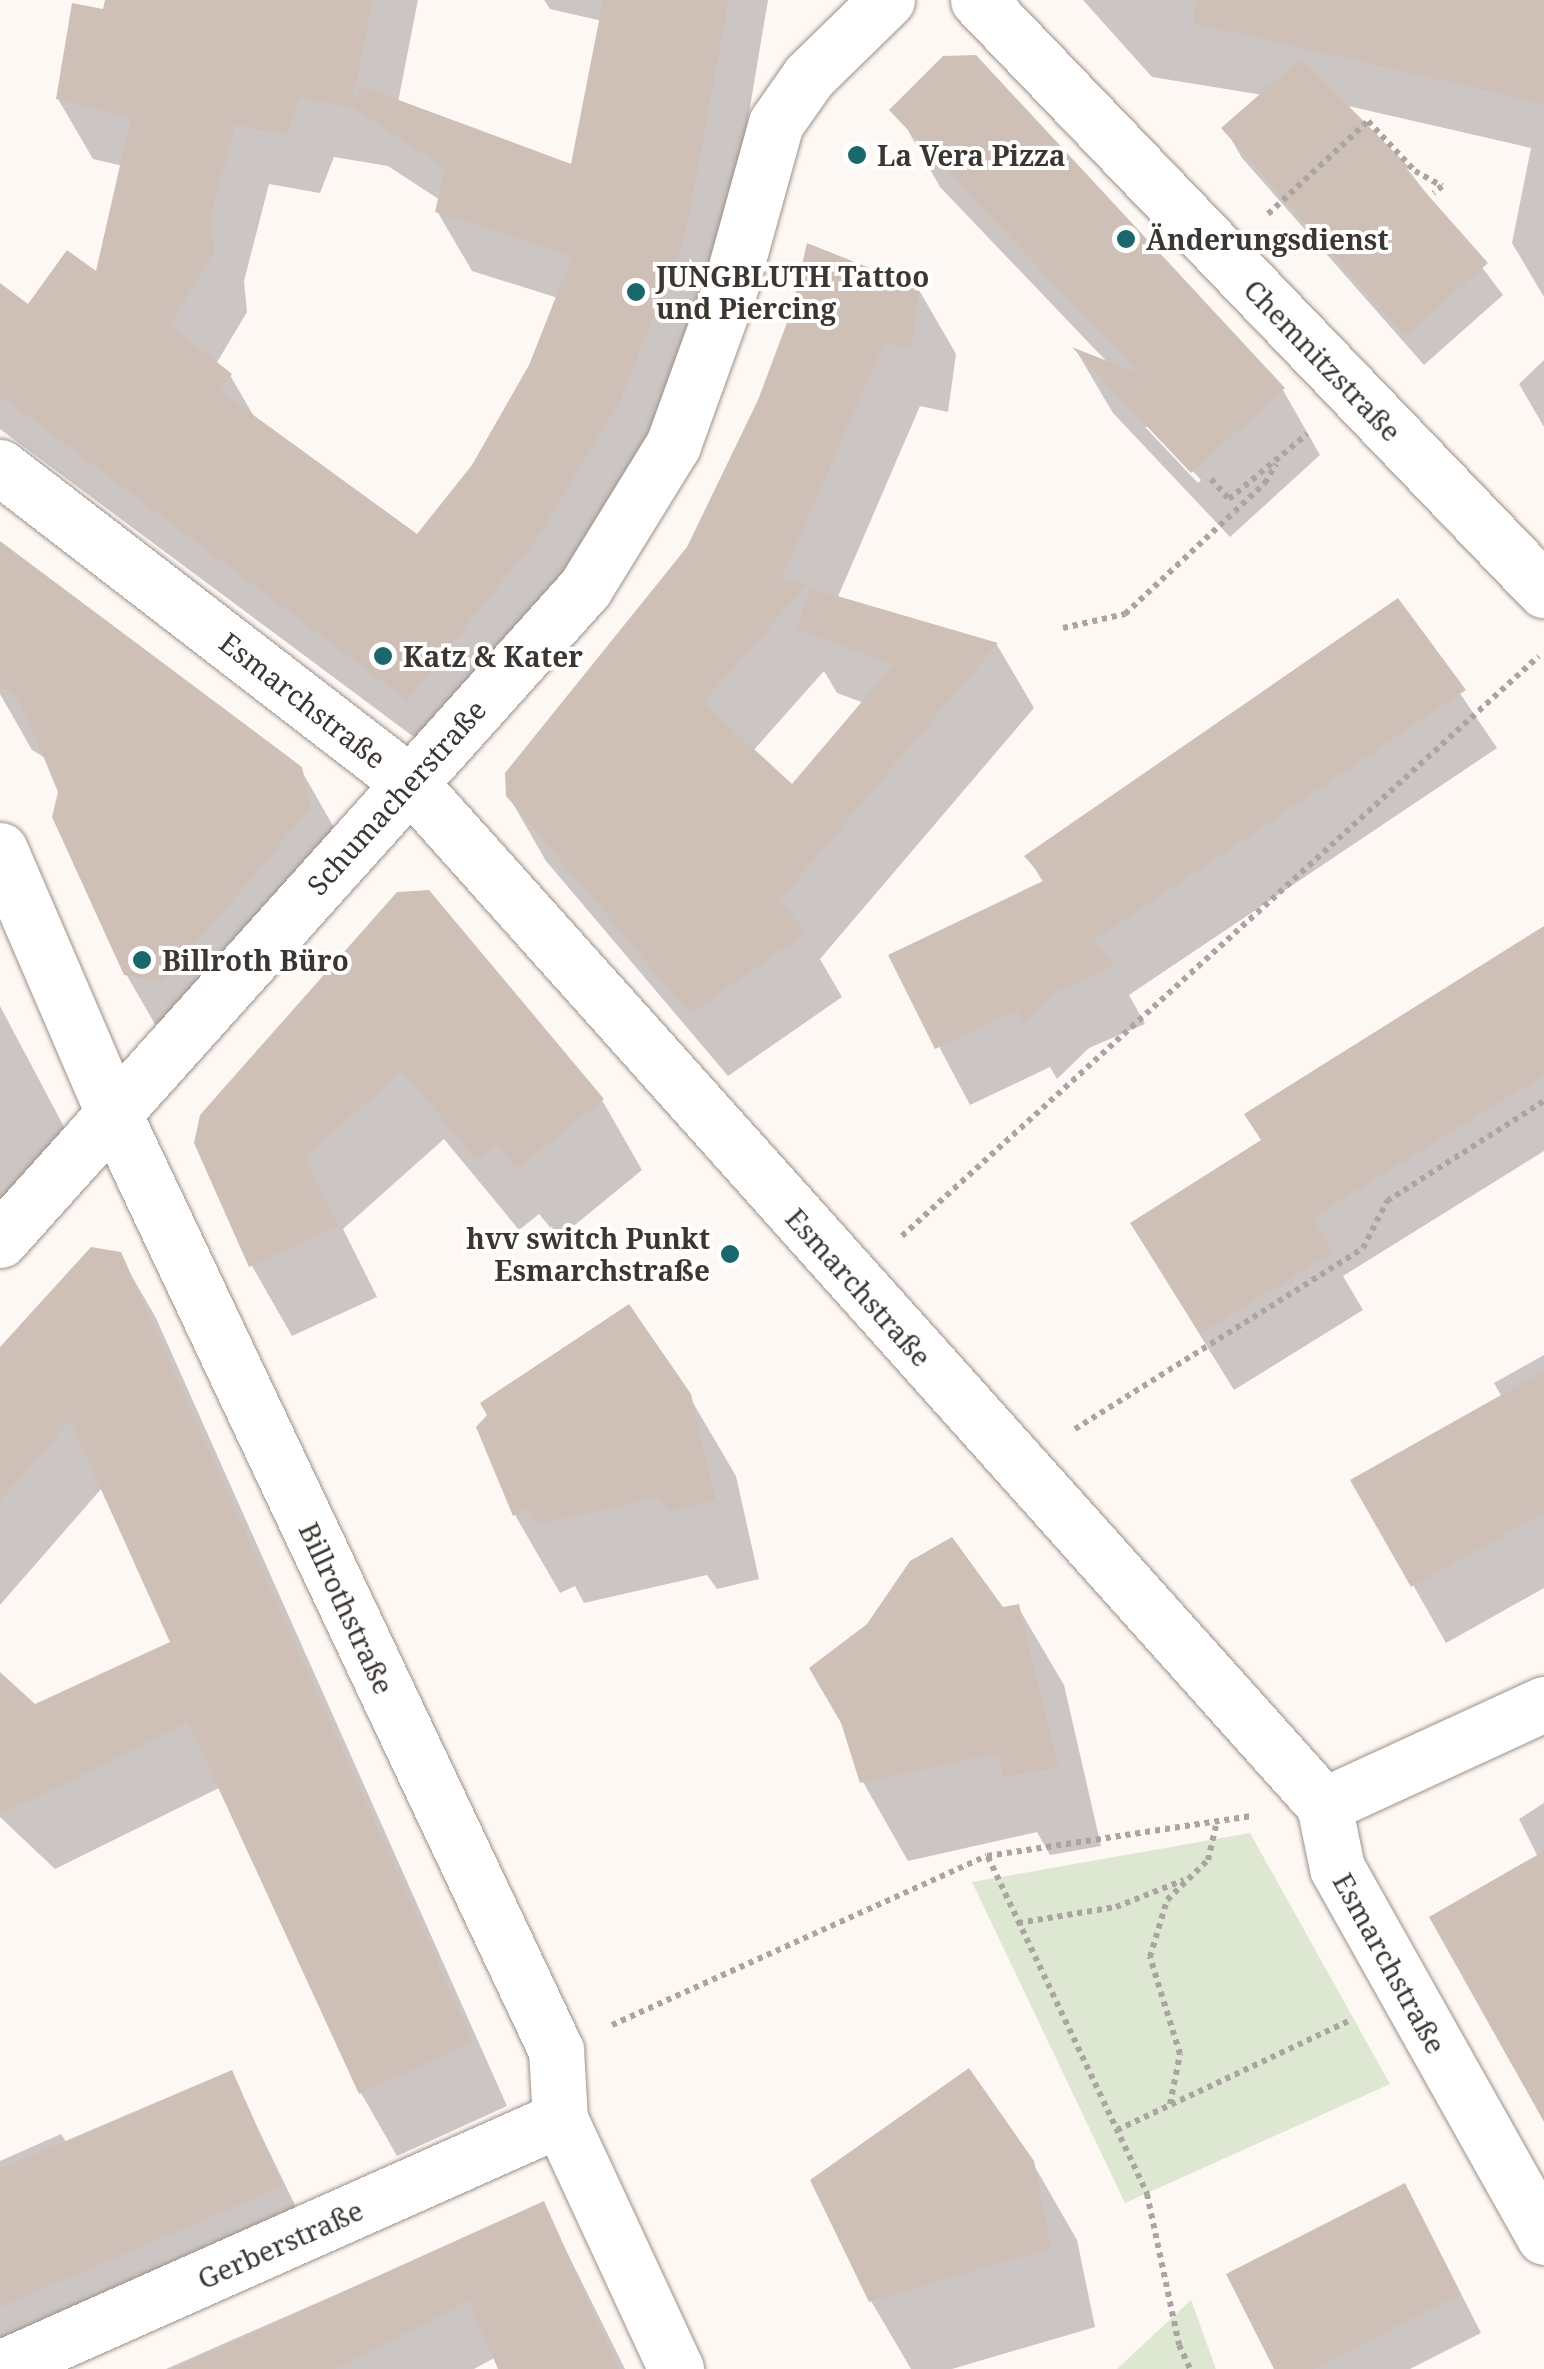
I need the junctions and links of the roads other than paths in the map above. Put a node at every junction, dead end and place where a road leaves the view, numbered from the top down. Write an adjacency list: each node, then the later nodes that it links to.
1 (887, 0): 5 (street, Schumacherstraße)
2 (978, 0): 4 (street, Chemnitzstraße)
3 (4, 469): 5 (street, Esmarchstraße)
4 (1544, 590)
5 (410, 782): 7 (street, Schumacherstraße); 10 (street, Esmarchstraße)
6 (0, 850): 7 (street, Billrothstraße)
7 (112, 1110): 8 (street, Schumacherstraße); 11 (street, Billrothstraße)
8 (0, 1240)
9 (1544, 1704): 10 (street)
10 (1324, 1805): 12 (street, Esmarchstraße)
11 (560, 2120): 13 (street, Gerberstraße); 14 (street, Billrothstraße)
12 (1544, 2237)
13 (0, 2368)
14 (676, 2369)

